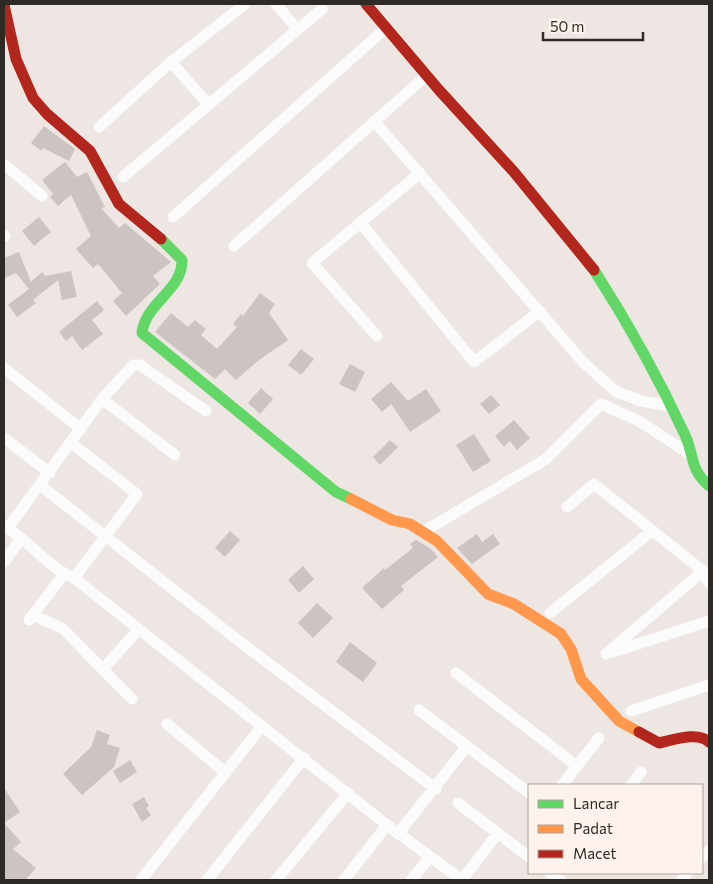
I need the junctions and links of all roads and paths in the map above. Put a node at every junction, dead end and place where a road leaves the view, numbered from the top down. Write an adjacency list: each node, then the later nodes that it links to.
1 (245, 4): 8 (street)
2 (276, 4): 7 (street)
3 (366, 4): 6 (street)
4 (4, 5): 37 (street)
5 (322, 9): 7 (street)
6 (386, 28): 9 (street); 17 (street)
7 (297, 29): 10 (street)
8 (171, 62): 10 (street); 12 (street)
9 (427, 75): 11 (street); 24 (street)
10 (208, 104): 15 (street)
11 (374, 121): 14 (street); 19 (street)
12 (99, 127)
13 (4, 167): 16 (street)
14 (420, 173): 18 (street); 20 (street)
15 (122, 178)
16 (42, 196)
17 (173, 218)
18 (360, 222): 20 (street); 21 (street)
19 (234, 246)
20 (540, 311): 24 (street)
21 (376, 336)
22 (4, 368): 26 (street)
23 (102, 399): 25 (street); 26 (street); 29 (street)
24 (670, 406): 30 (street)
25 (206, 411)
26 (81, 429): 28 (street)
27 (4, 438): 31 (street)
28 (72, 443): 31 (street); 38 (street)
29 (175, 455)
30 (691, 455): 33 (street); 37 (street)
31 (50, 473): 32 (street)
32 (40, 485): 35 (street); 38 (street)
33 (709, 486)
34 (567, 507): 36 (street)
35 (6, 527): 39 (street)
36 (652, 530): 41 (street); 44 (street)
37 (423, 532): 56 (street)
38 (108, 536): 42 (street); 64 (street)
39 (21, 538): 40 (street); 42 (street)
40 (4, 562)
41 (703, 571): 43 (street); 45 (street)
42 (69, 576): 46 (street); 47 (street)
43 (709, 583)
44 (550, 612)
45 (709, 621)
46 (139, 629): 47 (street); 54 (street)
47 (103, 669): 50 (street)
48 (456, 673): 59 (street)
49 (709, 685): 52 (street)
50 (132, 699)
51 (419, 710): 57 (street)
52 (631, 711)
53 (167, 724): 60 (street)
54 (262, 726): 58 (street); 60 (street)
55 (599, 738): 59 (street)
56 (709, 742)
57 (467, 746): 64 (street); 65 (street)
58 (304, 758): 66 (street); 74 (street)
59 (577, 766): 62 (street)
60 (226, 772): 73 (street)
61 (641, 772): 63 (street)
62 (563, 784)
63 (632, 784)
64 (436, 789): 70 (street)
65 (528, 792)
66 (348, 794): 68 (street); 75 (street)
67 (458, 803): 69 (street)
68 (386, 825): 70 (street); 76 (street)
69 (498, 833): 71 (street); 78 (street)
70 (398, 834): 72 (street)
71 (528, 856)
72 (430, 857): 77 (street); 78 (street)
73 (141, 880)
74 (207, 880)
75 (276, 880)
76 (344, 880)
77 (411, 880)
78 (462, 880)

